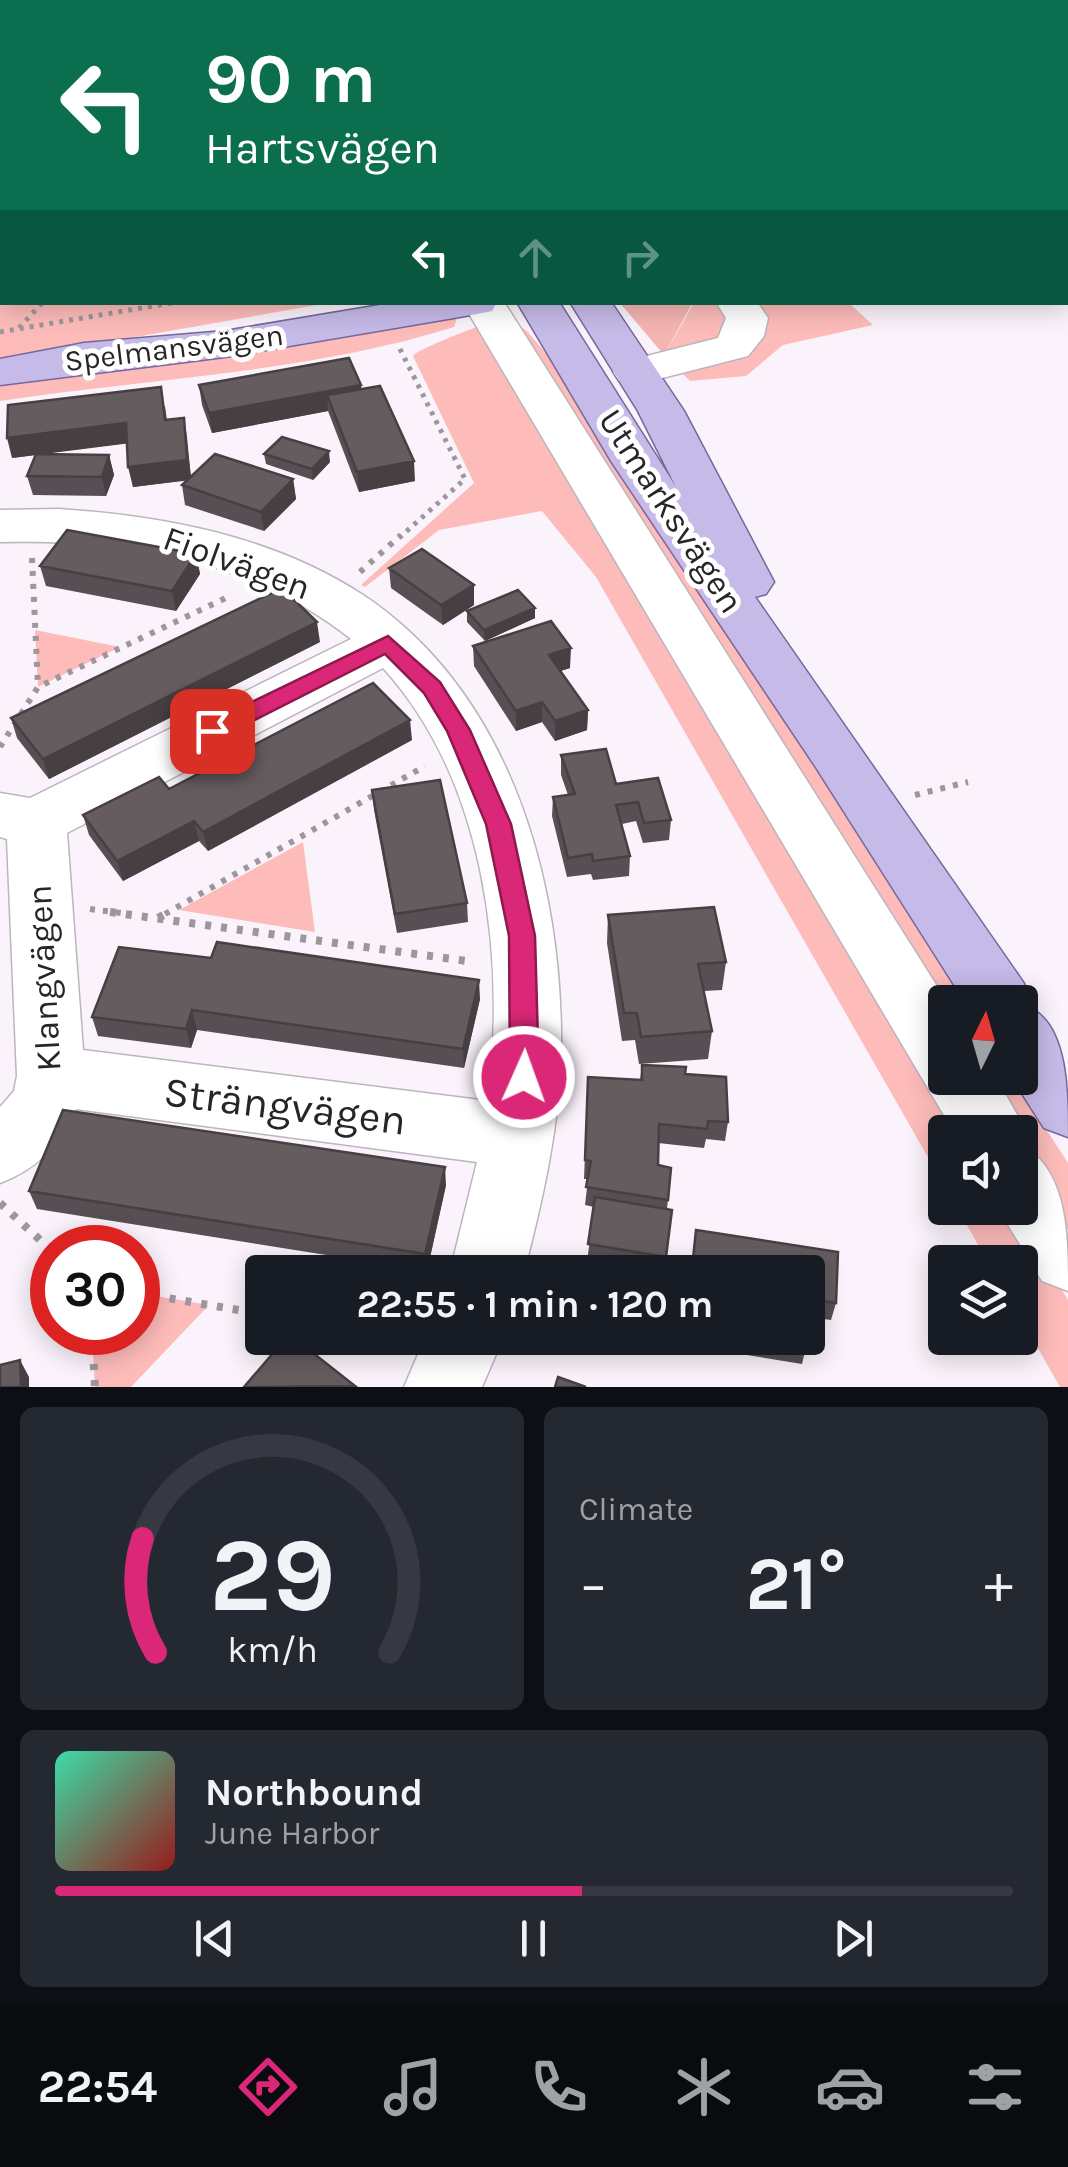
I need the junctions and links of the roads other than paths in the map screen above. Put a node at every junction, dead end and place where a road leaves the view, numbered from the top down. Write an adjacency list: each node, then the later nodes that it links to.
1 (351, 305): 10 (main road, Spelmansvägen)
2 (464, 305): 10 (main road, Spelmansvägen)
3 (484, 305): 19 (street)
4 (488, 305): 9 (main road)
5 (540, 305): 9 (main road, Utmarksvägen)
6 (576, 305): 13 (main road)
7 (592, 305): 12 (main road, Utmarksvägen)
8 (738, 305): 12 (street)
9 (566, 353): 16 (main road, Utmarksvägen)
10 (49, 363): 11 (main road, Spelmansvägen)
11 (0, 372)
12 (635, 372): 13 (main road, Utmarksvägen)
13 (708, 495): 16 (main road, Utmarksvägen)
14 (16, 525): 15 (street, Fiolvägen)
15 (388, 643): 17 (street); 23 (street, Fiolvägen)
16 (811, 716): 18 (main road, Utmarksvägen)
17 (18, 819): 21 (street, Klangvägen)
18 (989, 985)
19 (928, 1029)
20 (1038, 1060): 22 (main road)
21 (51, 1076): 23 (street, Strängvägen); 24 (street, Klangvägen)
22 (1068, 1106)
23 (519, 1136): 26 (street, Fiolvägen)
24 (0, 1151)
25 (1038, 1207): 27 (street)
26 (490, 1255)
27 (1068, 1256)
28 (457, 1355): 29 (street)
29 (443, 1387)

